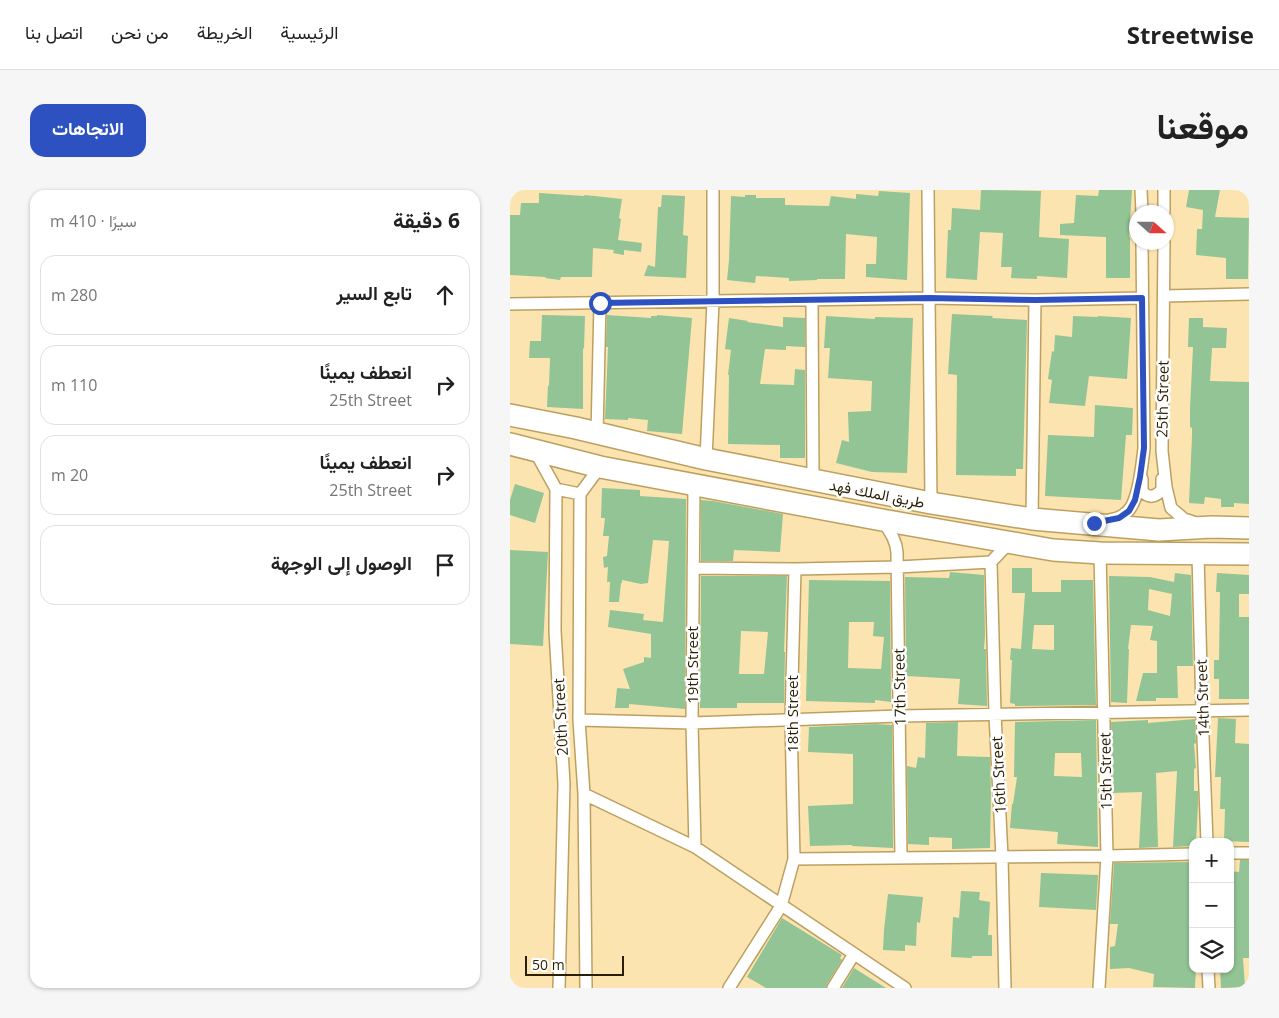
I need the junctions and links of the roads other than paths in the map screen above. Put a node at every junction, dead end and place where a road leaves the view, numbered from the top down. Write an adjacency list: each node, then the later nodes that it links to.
1 (713, 190): 15 (street)
2 (928, 190): 11 (street)
3 (1141, 190): 5 (street)
4 (1164, 190): 6 (street)
5 (1142, 205)
6 (1164, 205)
7 (1142, 250): 12 (street, 25th Street)
8 (1164, 250): 10 (street, 25th Street)
9 (1249, 294): 10 (street)
10 (1164, 296): 23 (street, 25th Street)
11 (929, 298): 13 (street); 14 (street); 30 (street)
12 (1142, 298): 14 (street); 21 (street, 25th Street)
13 (812, 300): 15 (street); 26 (street)
14 (1036, 300): 31 (street)
15 (713, 302): 16 (street); 24 (street)
16 (600, 303): 17 (street); 19 (street)
17 (510, 304)
18 (510, 415): 19 (highway, طريق الملك فهد)
19 (597, 434): 24 (highway, طريق الملك فهد)
20 (510, 444): 22 (highway, طريق الملك فهد)
21 (1144, 448): 23 (street); 33 (street, 25th Street)
22 (535, 451): 25 (highway, طريق الملك فهد); 28 (street, 20th Street)
23 (1162, 451): 34 (street, 25th Street)
24 (706, 459): 26 (highway, طريق الملك فهد)
25 (600, 467): 27 (highway, طريق الملك فهد); 29 (street)
26 (813, 480): 30 (highway, طريق الملك فهد)
27 (694, 484): 32 (highway, طريق الملك فهد); 41 (street, 19th Street)
28 (556, 489): 29 (street); 65 (street, 20th Street)
29 (580, 494): 49 (street, 20th Street)
30 (931, 503): 31 (highway, طريق الملك فهد)
31 (1032, 519): 33 (highway, طريق الملك فهد)
32 (882, 520): 36 (highway, طريق الملك فهد); 42 (street, 17th Street)
33 (1094, 523): 34 (highway, طريق الملك فهد)
34 (1212, 527): 35 (highway, طريق الملك فهد)
35 (1249, 528)
36 (1010, 542): 37 (highway, طريق الملك فهد); 40 (street)
37 (1100, 553): 38 (highway, طريق الملك فهد); 46 (street, 15th Street)
38 (1198, 554): 39 (highway, طريق الملك فهد); 45 (street, 14th Street)
39 (1249, 554)
40 (991, 562): 42 (street); 47 (street, 16th Street)
41 (693, 568): 43 (street); 51 (street, 19th Street)
42 (898, 568): 43 (street); 48 (street, 17th Street)
43 (795, 569): 50 (street, 18th Street)
44 (1249, 710): 45 (street)
45 (1202, 711): 46 (street); 53 (street, 14th Street)
46 (1104, 712): 47 (street); 59 (street, 15th Street)
47 (995, 714): 48 (street); 58 (street, 16th Street)
48 (899, 716): 50 (street); 61 (street, 17th Street)
49 (579, 720): 51 (street); 52 (street, 20th Street)
50 (791, 720): 51 (street); 60 (street, 18th Street)
51 (692, 724): 54 (street, 19th Street)
52 (584, 794): 54 (street); 66 (street, 20th Street)
53 (1207, 838)
54 (695, 847): 62 (street)
55 (1234, 853): 56 (street)
56 (1249, 853)
57 (1189, 854): 59 (street)
58 (1002, 856): 59 (street); 61 (street); 70 (street, 16th Street)
59 (1107, 856): 71 (street, 15th Street)
60 (794, 858): 61 (street); 62 (street, 18th Street)
61 (901, 858)
62 (781, 906): 63 (street); 67 (street, 18th Street)
63 (854, 954): 68 (street); 69 (street)
64 (1208, 973): 72 (street)
65 (559, 988)
66 (586, 988)
67 (729, 988)
68 (833, 988)
69 (905, 988)
70 (1005, 988)
71 (1100, 988)
72 (1209, 988)

